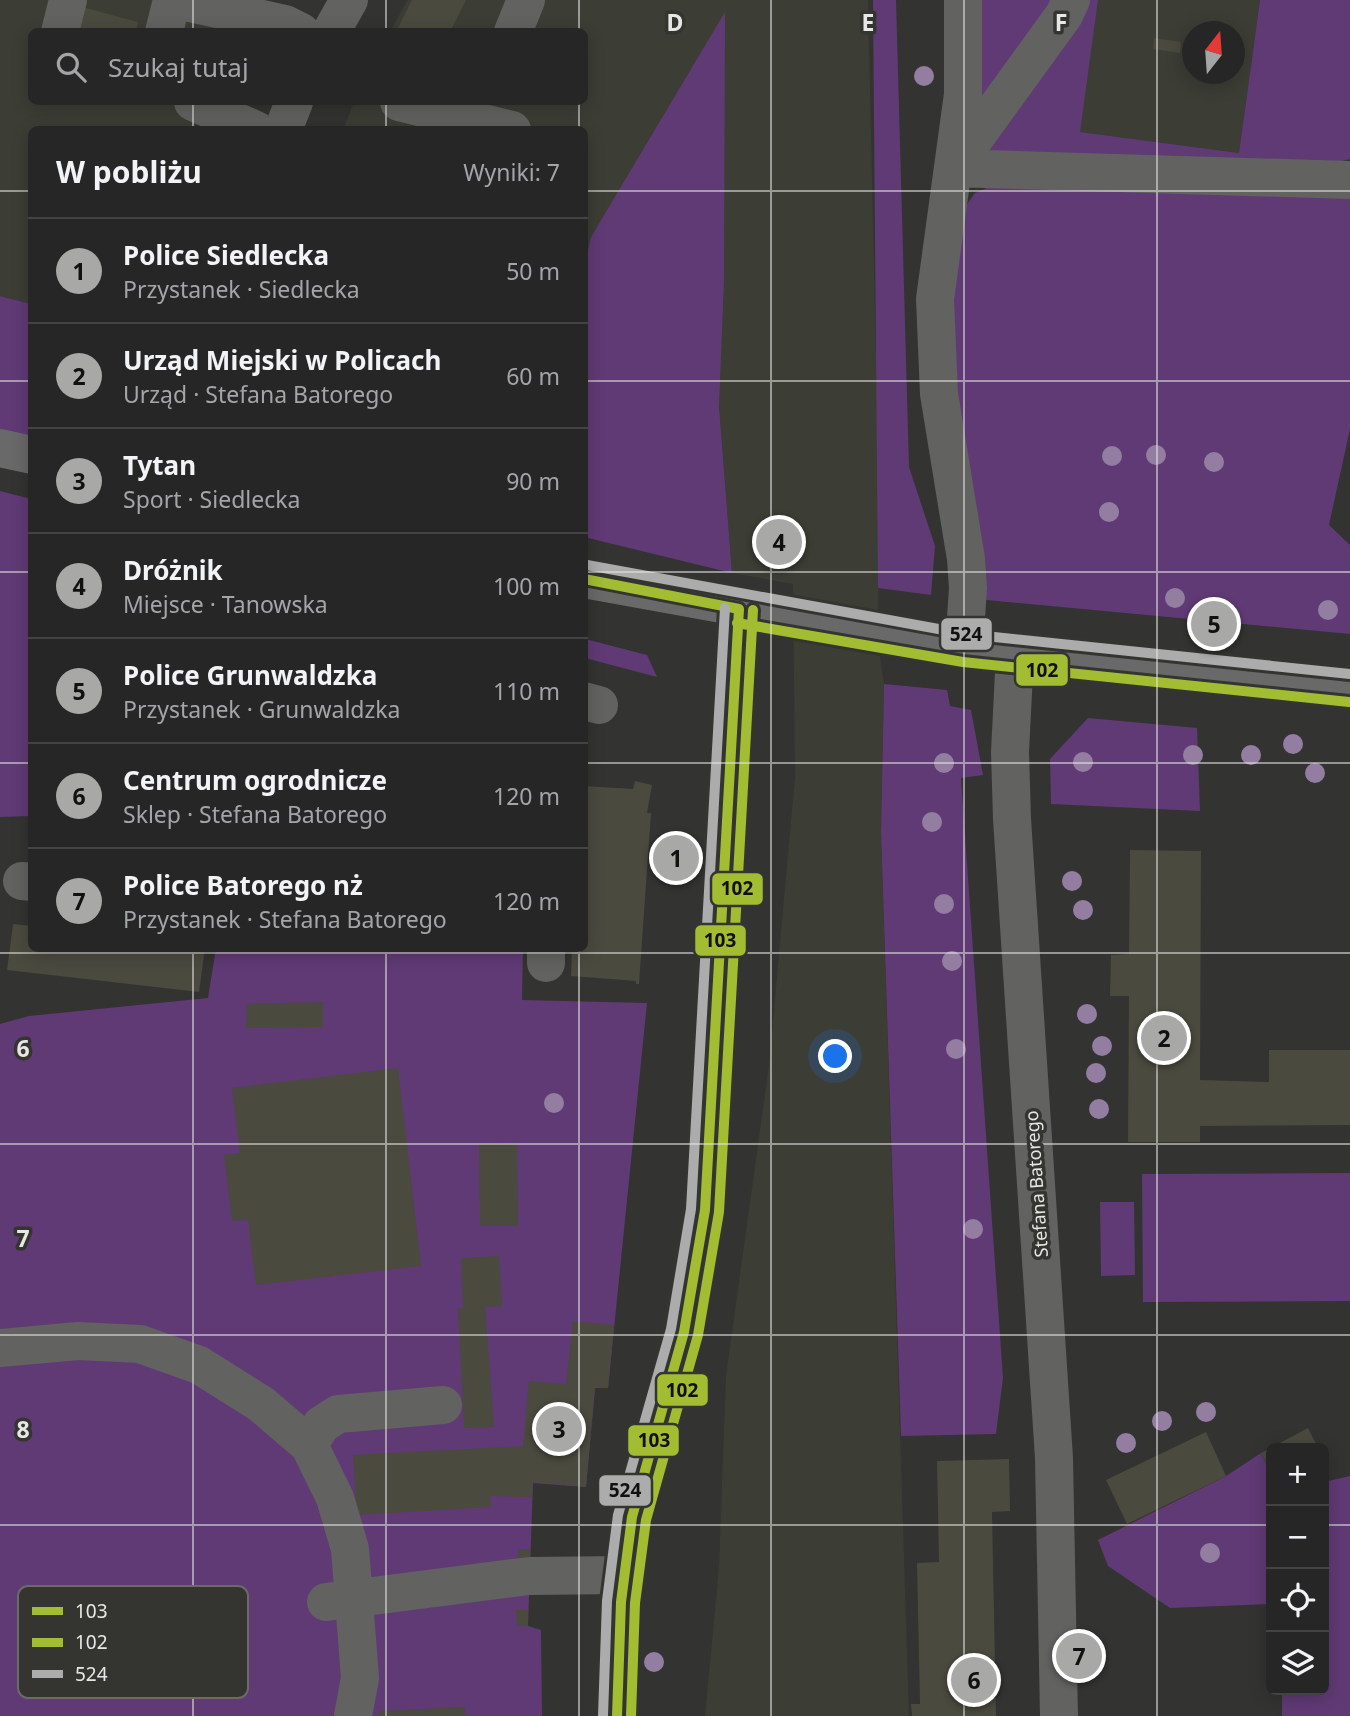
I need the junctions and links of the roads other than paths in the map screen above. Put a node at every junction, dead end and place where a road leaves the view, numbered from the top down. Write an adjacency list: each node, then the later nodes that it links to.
1 (68, 0): 7 (street)
2 (174, 0): 8 (street); 9 (street)
3 (349, 0): 10 (street)
4 (526, 0): 11 (street)
5 (963, 0): 18 (street)
6 (1071, 0): 18 (street)
7 (61, 28)
8 (165, 28)
9 (293, 28)
10 (333, 28)
11 (515, 28)
12 (200, 105): 15 (street)
13 (294, 105): 16 (street)
14 (415, 113): 17 (street)
15 (247, 126)
16 (285, 126)
17 (489, 126)
18 (953, 168): 19 (street); 24 (street)
19 (1350, 180)
20 (0, 448): 21 (main road)
21 (28, 454)
22 (588, 580): 23 (main road)
23 (739, 609): 24 (main road); 30 (street)
24 (964, 648): 25 (main road)
25 (1015, 653): 26 (main road); 34 (street, Stefana Batorego)
26 (1350, 688)
27 (0, 1348): 29 (street)
28 (443, 1405): 29 (street)
29 (309, 1445): 31 (street)
30 (623, 1575): 31 (street); 33 (street)
31 (341, 1601): 32 (street)
32 (353, 1716)
33 (617, 1716)
34 (1059, 1716)

